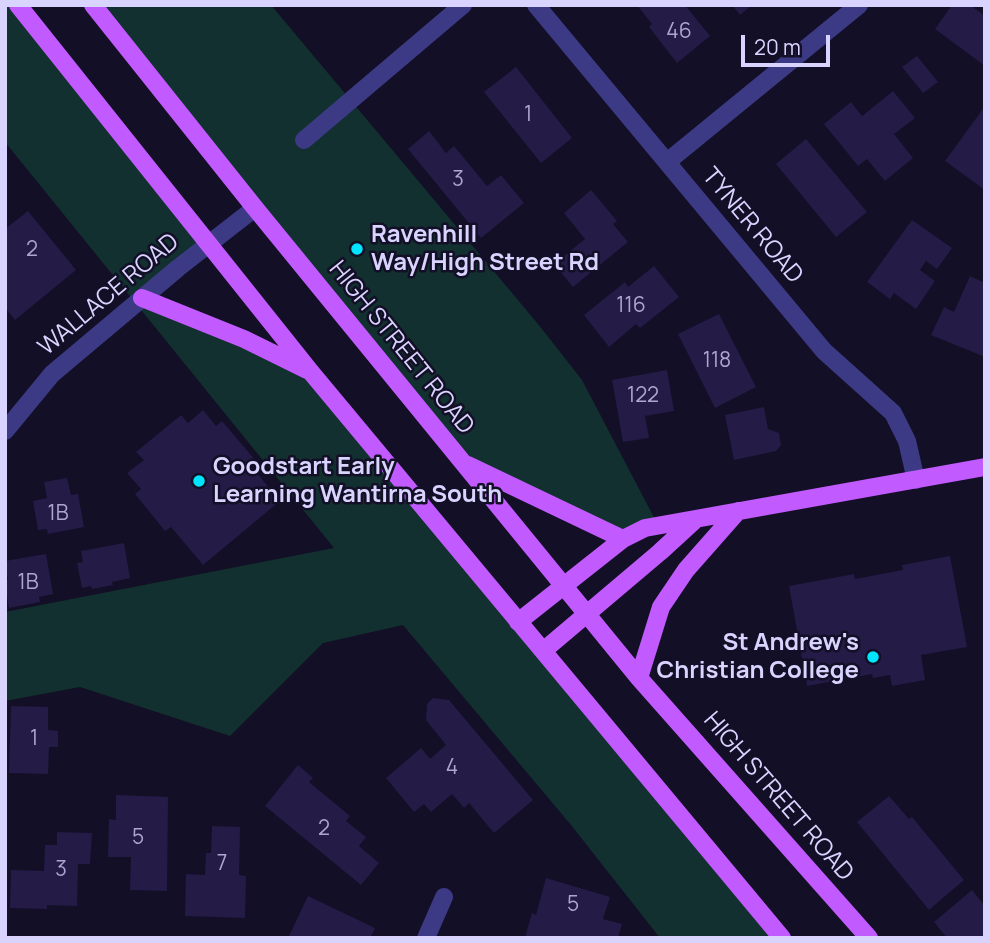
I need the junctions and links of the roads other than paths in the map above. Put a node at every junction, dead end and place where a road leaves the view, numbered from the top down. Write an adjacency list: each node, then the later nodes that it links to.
1 (18, 5): 9 (main road)
2 (93, 5): 8 (main road, HIGH STREET ROAD)
3 (463, 5): 6 (street)
4 (536, 5): 7 (street, TYNER ROAD)
5 (859, 5): 7 (street)
6 (304, 140)
7 (667, 162): 15 (street, TYNER ROAD)
8 (255, 208): 9 (street, WALLACE ROAD); 13 (main road, HIGH STREET ROAD)
9 (210, 243): 10 (street, WALLACE ROAD); 11 (main road)
10 (142, 298): 11 (main road); 12 (street, WALLACE ROAD)
11 (310, 371): 21 (main road)
12 (5, 431)
13 (462, 462): 18 (main road); 19 (main road, HIGH STREET ROAD)
14 (985, 467): 15 (main road)
15 (916, 481): 16 (main road)
16 (738, 511): 17 (main road); 23 (main road)
17 (696, 519): 18 (main road); 20 (main road)
18 (623, 539): 19 (main road)
19 (564, 585): 20 (main road, HIGH STREET ROAD); 21 (main road)
20 (588, 613): 22 (main road); 23 (main road, HIGH STREET ROAD)
21 (518, 622): 22 (main road)
22 (543, 651): 26 (main road)
23 (639, 678): 27 (main road, HIGH STREET ROAD)
24 (444, 897): 25 (street)
25 (426, 938)
26 (782, 938)
27 (869, 938)

